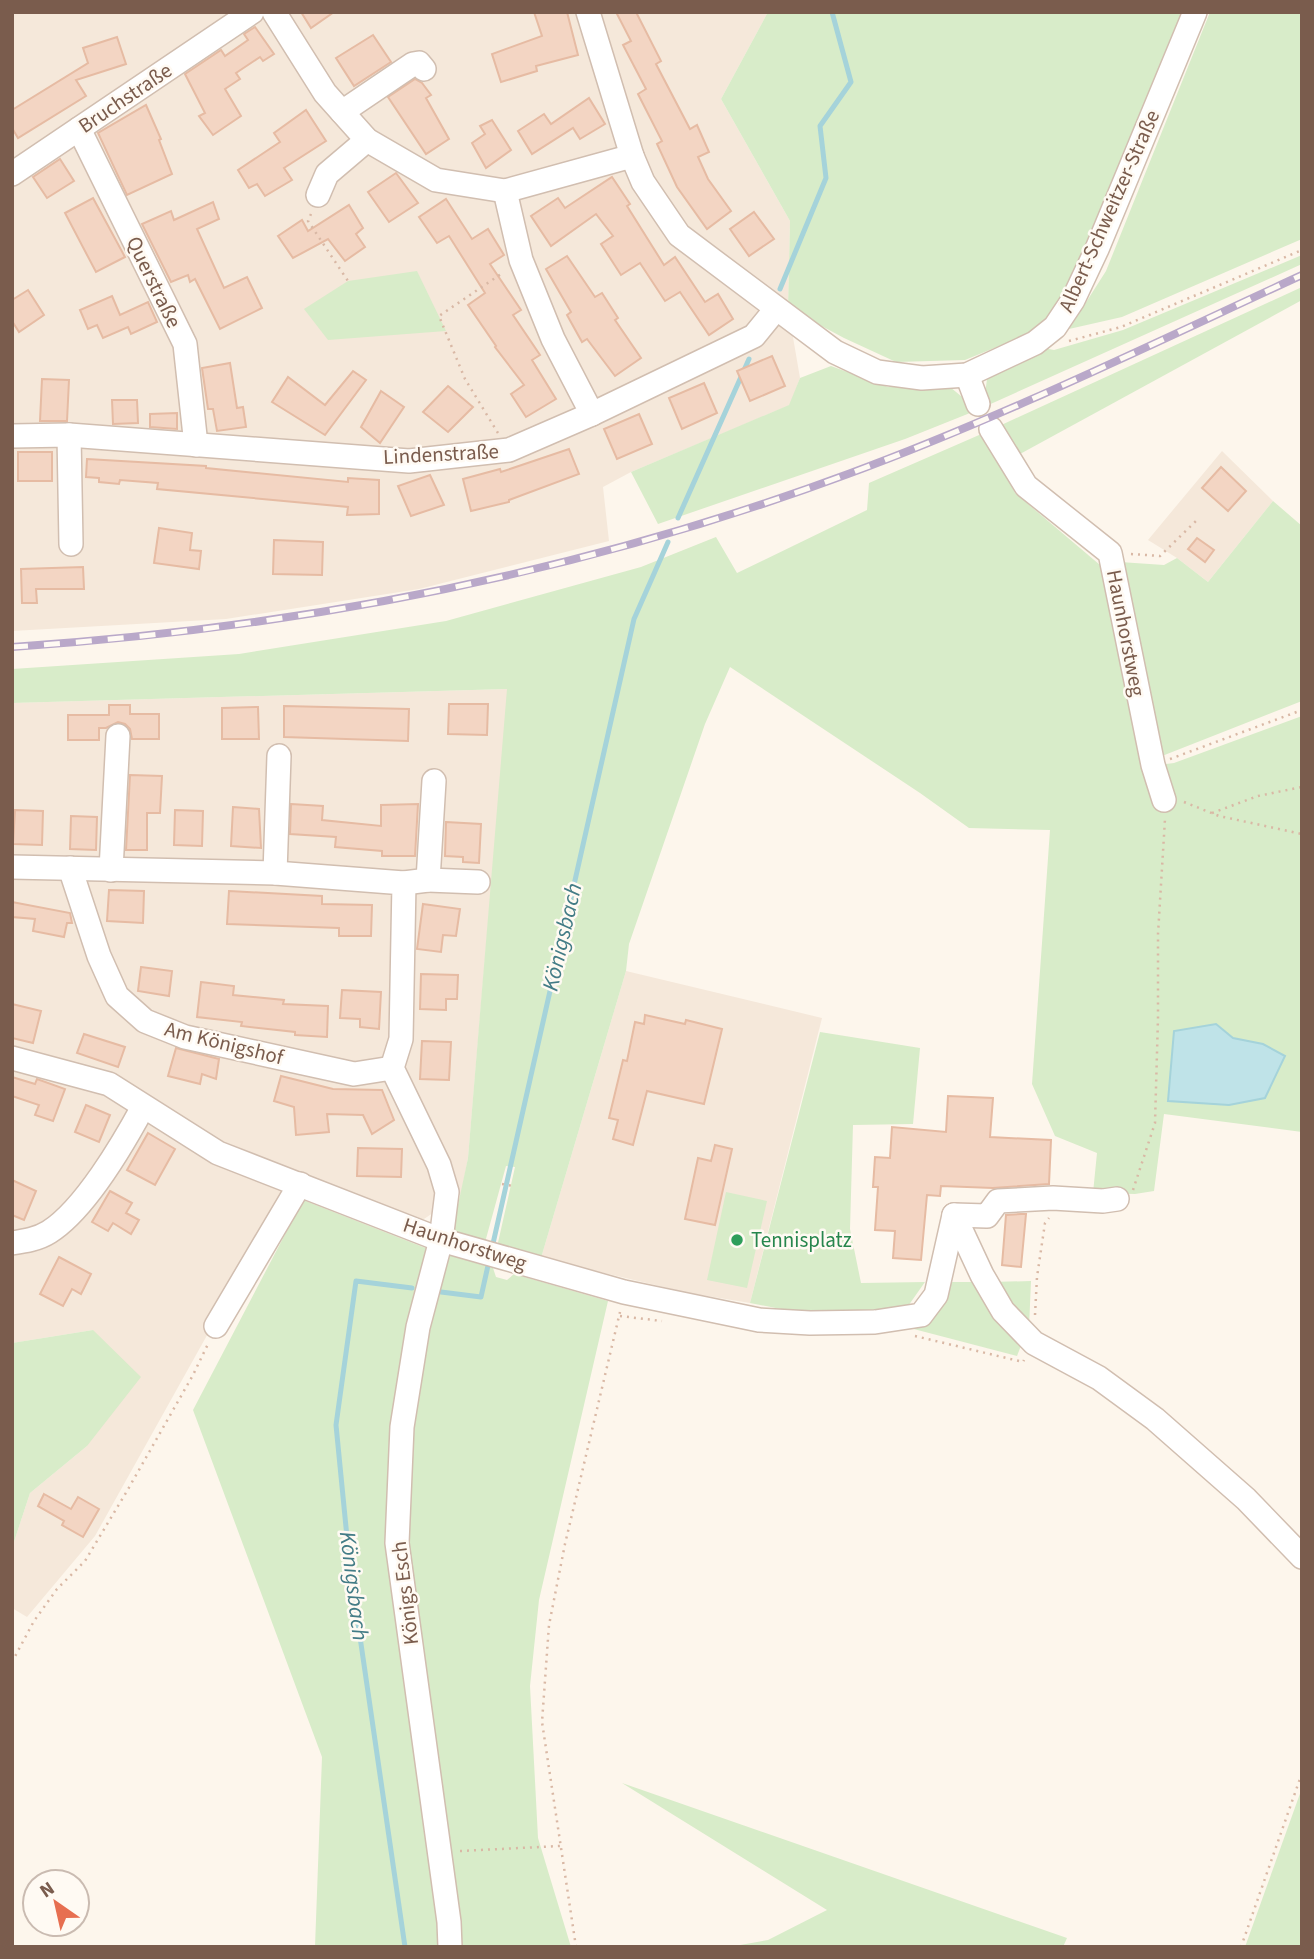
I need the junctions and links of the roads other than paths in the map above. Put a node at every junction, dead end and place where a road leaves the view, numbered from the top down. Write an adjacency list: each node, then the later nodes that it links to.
1 (274, 12): 6 (street)
2 (588, 12): 9 (street, Albert-Schweitzer-Straße)
3 (1195, 12): 14 (street, Albert-Schweitzer-Straße)
4 (240, 15): 7 (street, Bruchstraße)
5 (424, 69): 6 (street)
6 (342, 112): 8 (street)
7 (79, 129): 10 (street, Bruchstraße); 20 (street, Querstraße)
8 (367, 140): 11 (street); 12 (street)
9 (632, 156): 11 (street); 13 (street, Albert-Schweitzer-Straße)
10 (12, 174)
11 (505, 191): 16 (street)
12 (318, 195)
13 (776, 309): 14 (street, Albert-Schweitzer-Straße); 16 (street, Lindenstraße)
14 (967, 375): 15 (street)
15 (978, 404)
16 (592, 414): 20 (street, Lindenstraße)
17 (991, 429): 25 (street, Haunhorstweg)
18 (69, 435): 19 (street, Lindenstraße); 20 (street, Lindenstraße); 21 (street)
19 (12, 436)
20 (196, 445)
21 (71, 544)
22 (118, 736): 28 (street)
23 (279, 756): 29 (street)
24 (434, 780): 30 (street)
25 (1164, 800)
26 (12, 867): 27 (street)
27 (70, 868): 28 (street); 34 (street, Am Königshof)
28 (111, 870): 29 (street)
29 (275, 873): 32 (street)
30 (429, 880): 31 (street); 32 (street)
31 (478, 882)
32 (404, 883): 34 (street)
33 (12, 1058): 35 (street, Haunhorstweg)
34 (392, 1068): 39 (street)
35 (143, 1107): 36 (street, Haunhorstweg); 40 (street)
36 (300, 1184): 39 (street, Haunhorstweg); 41 (street)
37 (1117, 1199): 38 (street)
38 (954, 1215): 39 (street, Haunhorstweg); 42 (street)
39 (440, 1240): 43 (street, Königs Esch)
40 (12, 1244)
41 (216, 1326)
42 (1302, 1557)
43 (450, 1947)

